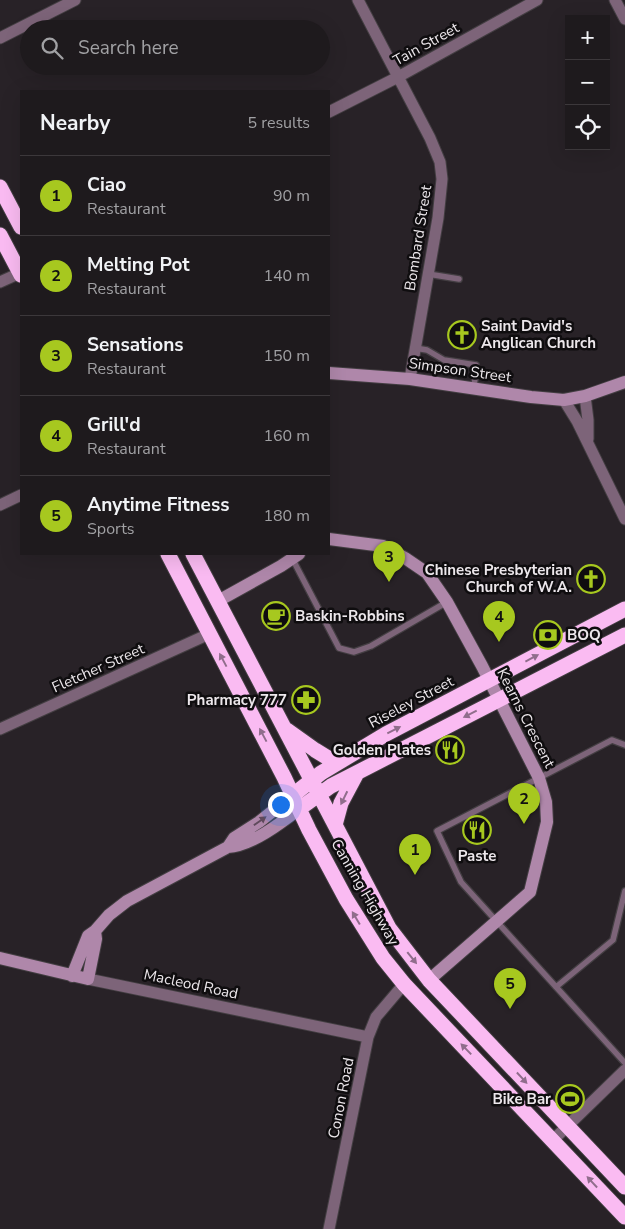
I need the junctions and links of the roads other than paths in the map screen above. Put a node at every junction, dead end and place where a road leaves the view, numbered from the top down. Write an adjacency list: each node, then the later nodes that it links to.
1 (75, 0): 5 (street)
2 (358, 0): 9 (street, Bombard Street)
3 (537, 0): 9 (street, Tain Street)
4 (615, 0): 6 (street)
5 (36, 20)
6 (625, 20)
7 (20, 28): 8 (street)
8 (0, 38)
9 (398, 77): 10 (street, Tain Street); 16 (street, Bombard Street)
10 (330, 111)
11 (0, 187): 12 (highway)
12 (20, 226)
13 (0, 235): 14 (highway)
14 (20, 272)
15 (20, 274): 18 (street)
16 (428, 274): 17 (lane); 19 (street, Bombard Street)
17 (459, 279)
18 (0, 282)
19 (415, 348): 21 (street, Bombard Street); 23 (lane)
20 (330, 373): 21 (street, Simpson Street)
21 (410, 379): 23 (street, Simpson Street)
22 (625, 382): 24 (street, Simpson Street)
23 (474, 389): 25 (street, Simpson Street)
24 (585, 396): 25 (street, Simpson Street); 26 (street)
25 (564, 400): 26 (street)
26 (588, 444): 29 (street)
27 (20, 495): 28 (street)
28 (0, 505)
29 (625, 519)
30 (330, 539): 35 (street, Kearns Crescent)
31 (169, 555): 37 (highway, Canning Highway)
32 (194, 555): 34 (highway, Canning Highway)
33 (294, 555): 34 (street); 35 (lane)
34 (218, 601): 41 (highway, Canning Highway)
35 (447, 602): 39 (street, Kearns Crescent)
36 (625, 609): 39 (highway, Riseley Street, one-way to 36)
37 (209, 634): 42 (street, Fletcher Street); 49 (highway, Canning Highway, one-way to 37)
38 (625, 635): 40 (highway, Riseley Street)
39 (489, 681): 40 (street, Kearns Crescent); 44 (highway, Riseley Street, one-way to 39)
40 (498, 700): 45 (highway, Riseley Street, one-way to 45); 46 (street, Kearns Crescent)
41 (284, 728): 44 (highway); 47 (highway, Canning Highway)
42 (0, 729)
43 (625, 745): 46 (lane)
44 (336, 762): 47 (highway, Riseley Street)
45 (357, 773): 48 (highway, Riseley Street); 51 (highway, one-way to 51)
46 (540, 778): 54 (street, Kearns Crescent); 54 (lane)
47 (311, 780): 48 (highway, Canning Highway); 49 (highway, Riseley Street)
48 (319, 794): 50 (highway, Riseley Street); 51 (highway, Canning Highway)
49 (293, 795): 50 (highway, Canning Highway); 52 (street, Riseley Street, one-way to 49)
50 (300, 809): 52 (street, Riseley Street); 60 (highway, Canning Highway, one-way to 50)
51 (335, 825): 59 (highway, Canning Highway, one-way to 59)
52 (228, 847): 55 (street, Riseley Street)
53 (625, 891): 61 (lane)
54 (496, 922): 59 (street, Kearns Crescent); 61 (lane)
55 (95, 931): 57 (street, Riseley Street); 58 (street)
56 (3, 961): 57 (street, Macleod Road)
57 (72, 976): 58 (street, Macleod Road)
58 (88, 979): 62 (street, Macleod Road)
59 (429, 980): 65 (highway, Canning Highway, one-way to 65)
60 (404, 984): 62 (street, Conon Road); 66 (highway, Canning Highway, one-way to 60)
61 (556, 987): 63 (lane)
62 (368, 1037): 69 (street, Conon Road)
63 (625, 1063)
64 (625, 1070): 65 (street)
65 (567, 1126): 66 (street); 67 (highway, Canning Highway)
66 (552, 1140): 68 (highway, Canning Highway, one-way to 66)
67 (625, 1187)
68 (625, 1218)
69 (330, 1229)

